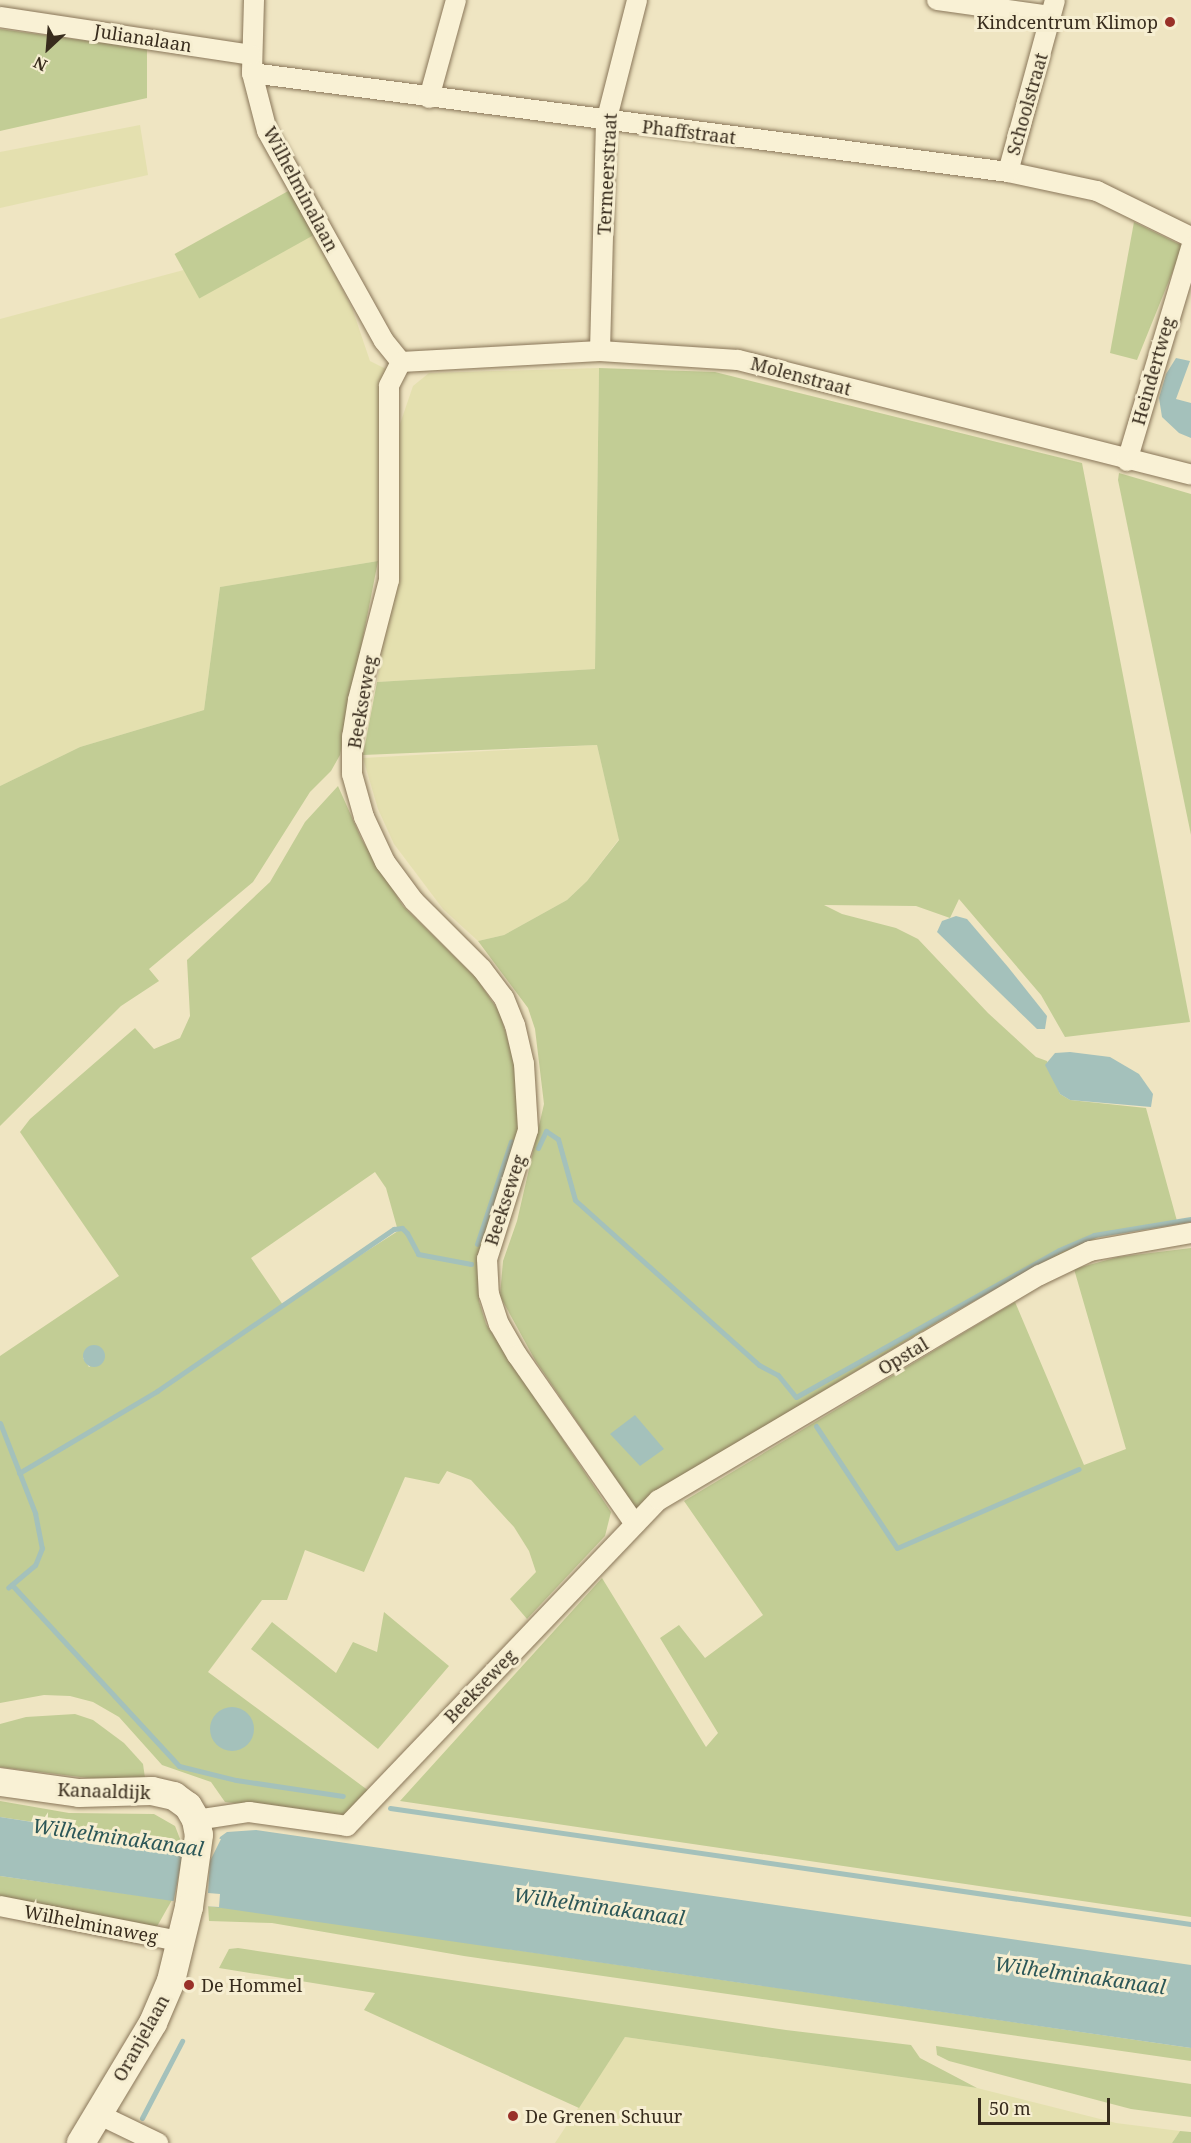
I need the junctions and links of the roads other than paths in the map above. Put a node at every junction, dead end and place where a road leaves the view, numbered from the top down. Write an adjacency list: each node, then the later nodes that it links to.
1 (254, 0): 7 (street, Wilhelminalaan)
2 (456, 0): 8 (street)
3 (637, 0): 9 (street, Termeerstraat)
4 (937, 0): 5 (street)
5 (1053, 8): 10 (street, Schoolstraat)
6 (0, 17): 7 (street, Julianalaan)
7 (251, 64): 8 (street, Phaffstraat); 14 (street, Wilhelminalaan)
8 (429, 98): 9 (street, Phaffstraat)
9 (606, 122): 10 (street, Phaffstraat); 13 (street, Termeerstraat)
10 (1008, 172): 11 (street, Phaffstraat)
11 (1191, 237)
12 (1191, 247): 15 (street, Heindertweg)
13 (600, 351): 14 (street, Molenstraat); 15 (street, Molenstraat)
14 (401, 362): 18 (street, Beekseweg)
15 (1127, 461): 16 (street, Molenstraat)
16 (1191, 475)
17 (1191, 1233): 18 (street, Opstal)
18 (635, 1524): 20 (street, Beekseweg)
19 (0, 1782): 20 (main road, Kanaaldijk)
20 (197, 1828): 22 (main road, Oranjelaan)
21 (0, 1906): 22 (street, Wilhelminaweg)
22 (183, 1942): 23 (main road, Oranjelaan)
23 (98, 2114): 24 (main road, Oranjelaan); 25 (street)
24 (81, 2143)
25 (158, 2143)

